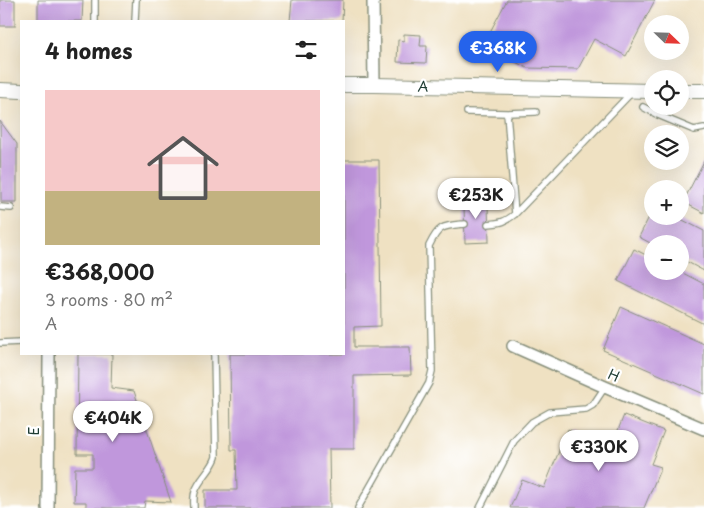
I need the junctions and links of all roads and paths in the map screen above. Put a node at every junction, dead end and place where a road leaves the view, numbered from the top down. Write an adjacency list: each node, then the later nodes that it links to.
1 (95, 0): 4 (lane)
2 (136, 0): 5 (lane)
3 (373, 0): 7 (street)
4 (95, 20)
5 (135, 20)
6 (345, 85): 7 (street, Α)
7 (374, 85): 11 (street, Α)
8 (0, 90): 10 (street)
9 (704, 90): 13 (street)
10 (20, 91)
11 (634, 91): 12 (street, Α); 21 (lane)
12 (644, 91)
13 (689, 91)
14 (643, 107): 18 (lane)
15 (466, 112): 17 (lane)
16 (536, 112): 17 (lane)
17 (507, 113): 21 (lane)
18 (704, 128)
19 (0, 207): 20 (lane)
20 (11, 208)
21 (515, 214): 23 (lane)
22 (465, 224): 33 (lane)
23 (488, 224)
24 (20, 342): 25 (lane)
25 (0, 343)
26 (512, 346): 29 (street, Η)
27 (49, 355): 31 (street, Ε)
28 (214, 355): 32 (lane)
29 (605, 387): 30 (street, Η); 34 (lane)
30 (704, 429)
31 (48, 508)
32 (194, 508)
33 (358, 508)
34 (480, 508)

